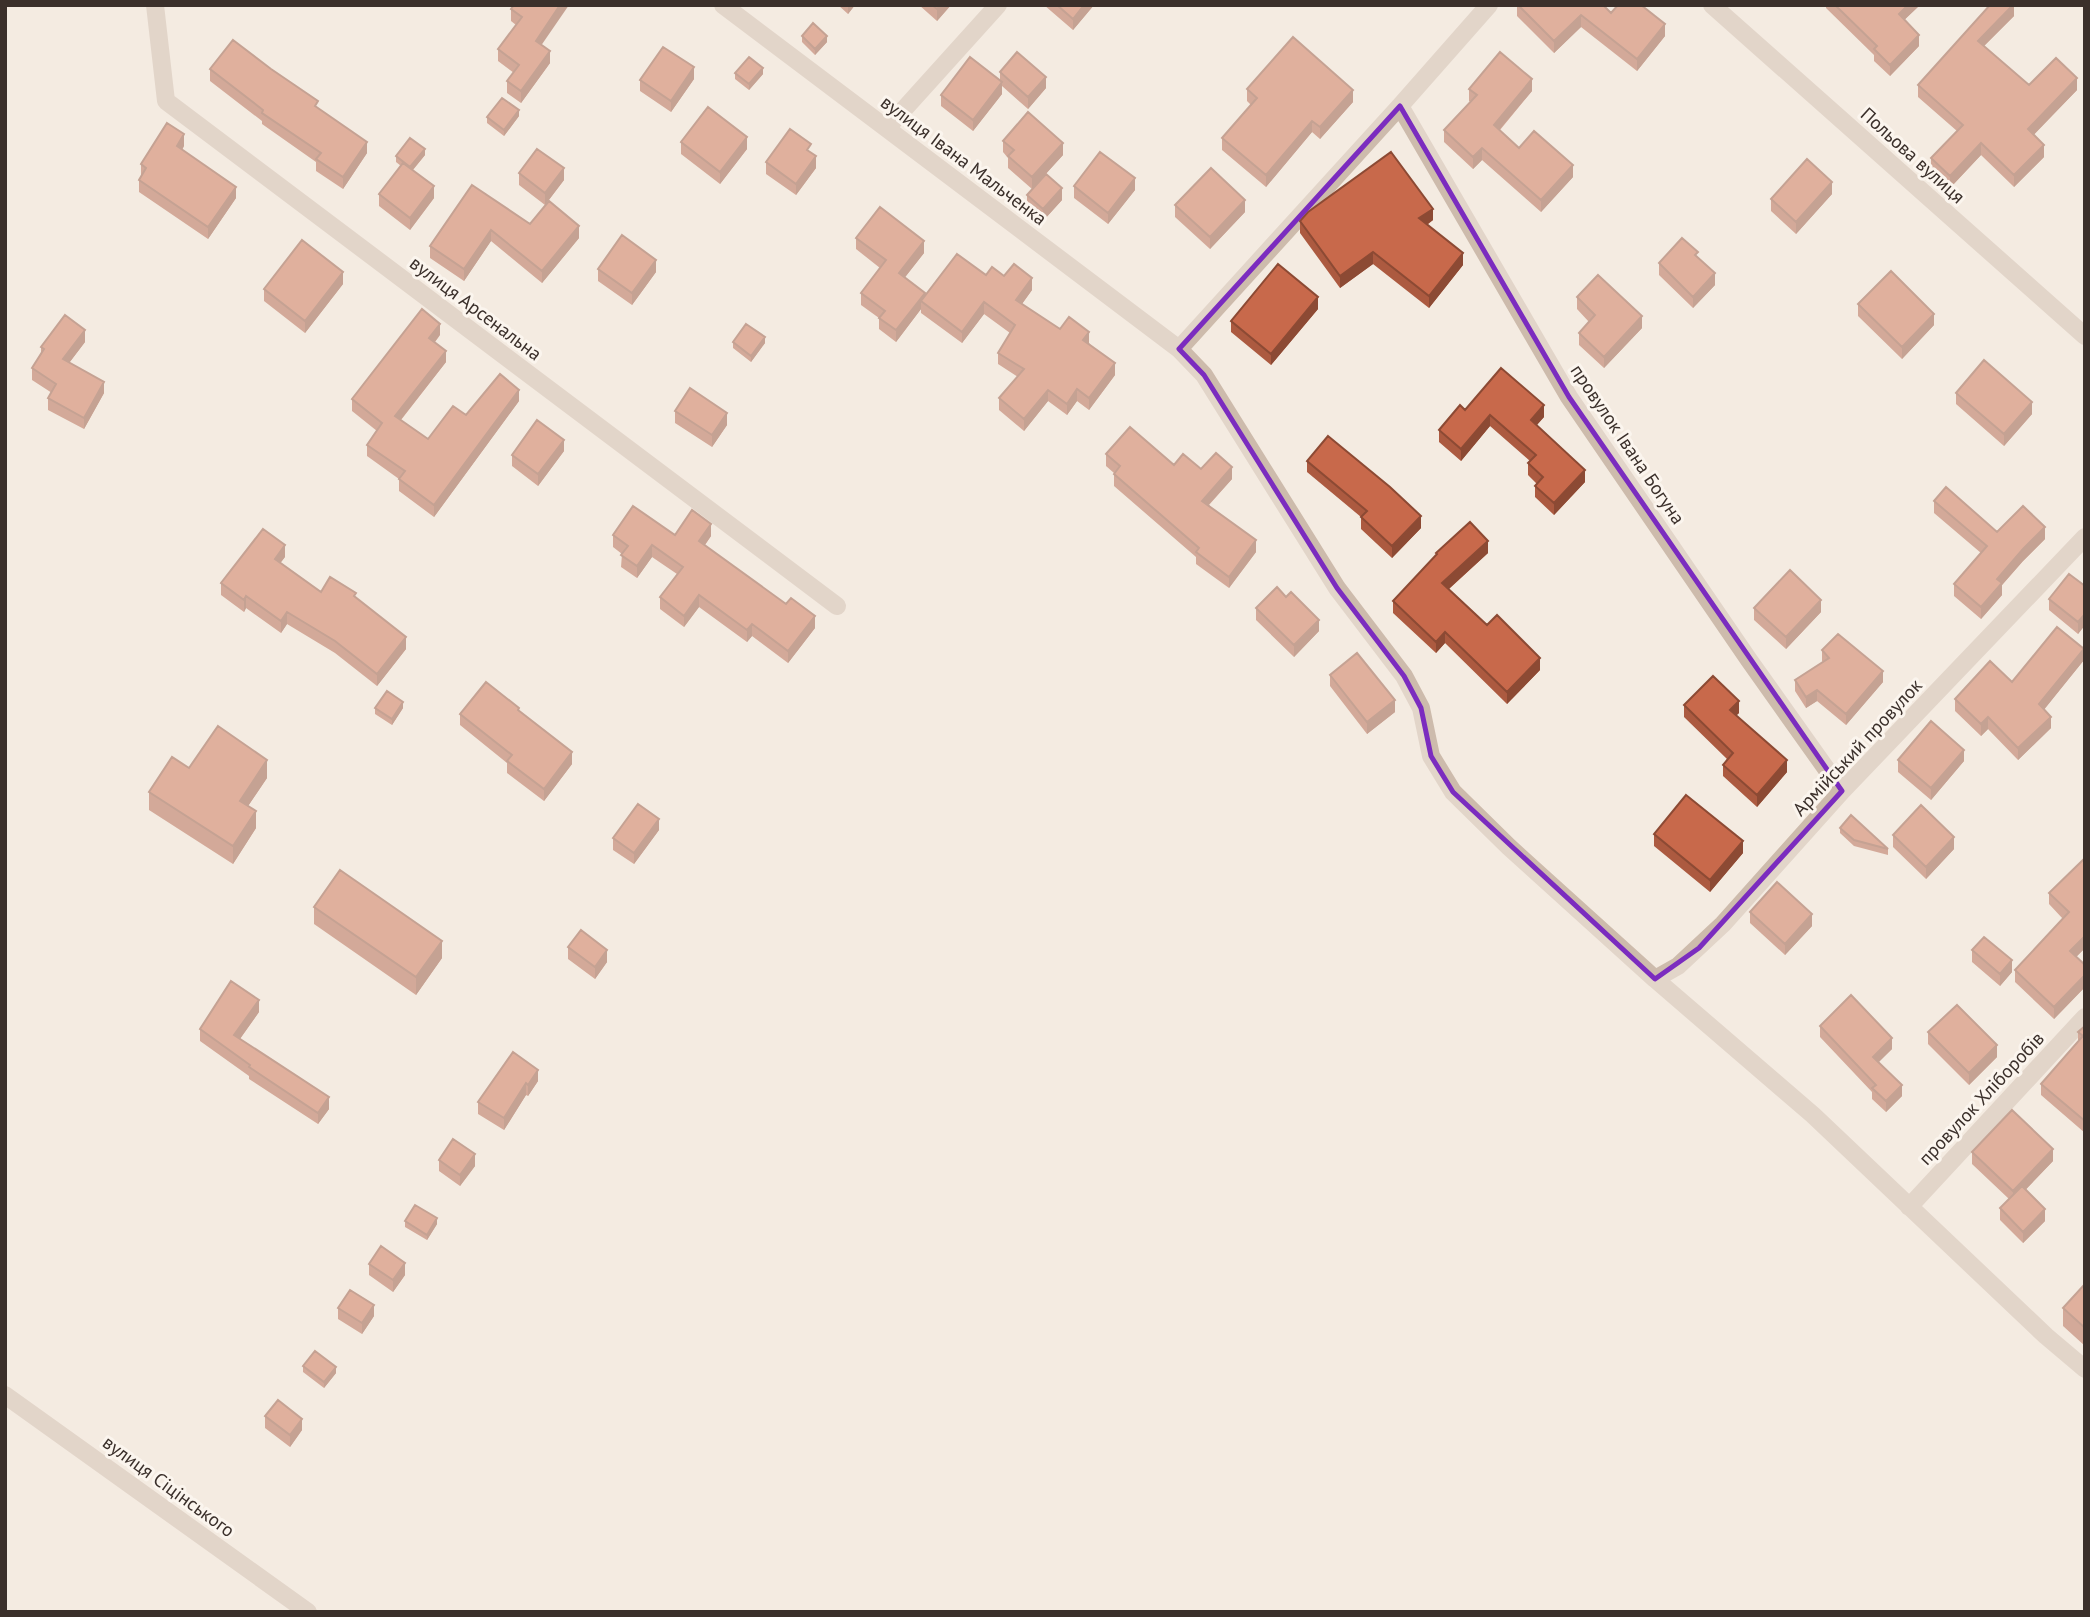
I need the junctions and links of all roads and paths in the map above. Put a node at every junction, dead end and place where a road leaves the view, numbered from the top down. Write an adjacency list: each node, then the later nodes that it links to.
1 (155, 5): 11 (street, вулиця Арсенальна)
2 (723, 5): 7 (street, вулиця Івана Мальченка)
3 (999, 5): 7 (street)
4 (1489, 5): 6 (street)
5 (1712, 5): 8 (street, Польова вулиця)
6 (1400, 106): 9 (street); 12 (street, провулок Івана Богуна)
7 (887, 128): 9 (street, вулиця Івана Мальченка)
8 (2085, 336)
9 (1179, 349): 13 (street, вулиця Івана Мальченка)
10 (2085, 537): 12 (street, Армійський провулок)
11 (837, 606)
12 (1842, 791): 13 (street, Армійський провулок)
13 (1655, 979): 15 (street, вулиця Івана Мальченка)
14 (2085, 1017): 15 (street, провулок Хліборобів)
15 (1909, 1207): 16 (street, вулиця Івана Мальченка)
16 (2085, 1369)
17 (5, 1395): 18 (street, вулиця Сіцінського)
18 (308, 1612)

